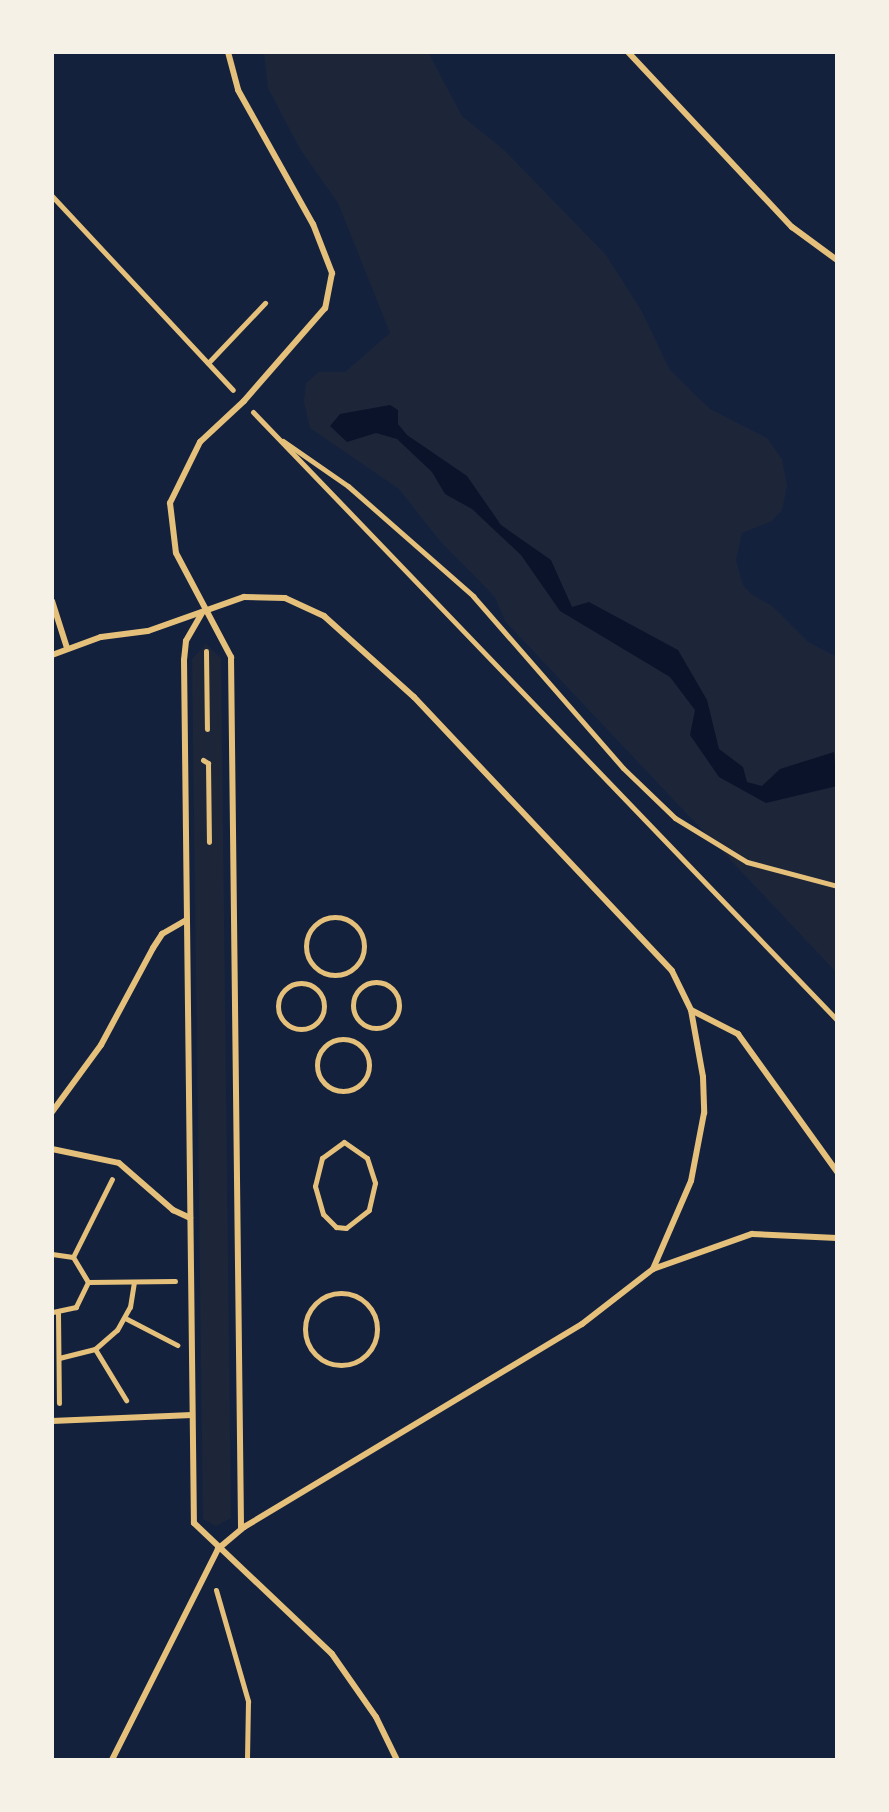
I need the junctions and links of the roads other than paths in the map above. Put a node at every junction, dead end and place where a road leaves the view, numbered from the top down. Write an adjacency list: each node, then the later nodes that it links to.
1 (228, 52): 5 (lane)
2 (628, 52): 3 (lane)
3 (836, 257)
4 (52, 601): 6 (lane)
5 (204, 610): 6 (lane); 8 (lane); 9 (lane); 18 (lane)
6 (67, 648): 7 (lane)
7 (52, 655)
8 (186, 920): 10 (lane); 13 (lane)
9 (691, 1010): 12 (lane); 15 (lane)
10 (52, 1112)
11 (52, 1149): 13 (lane)
12 (837, 1172)
13 (190, 1218): 16 (lane)
14 (837, 1238): 15 (lane)
15 (653, 1269): 18 (lane)
16 (192, 1415): 17 (lane); 19 (lane)
17 (56, 1421)
18 (241, 1529): 19 (lane)
19 (218, 1549): 20 (lane); 21 (lane)
20 (112, 1760)
21 (397, 1760)

